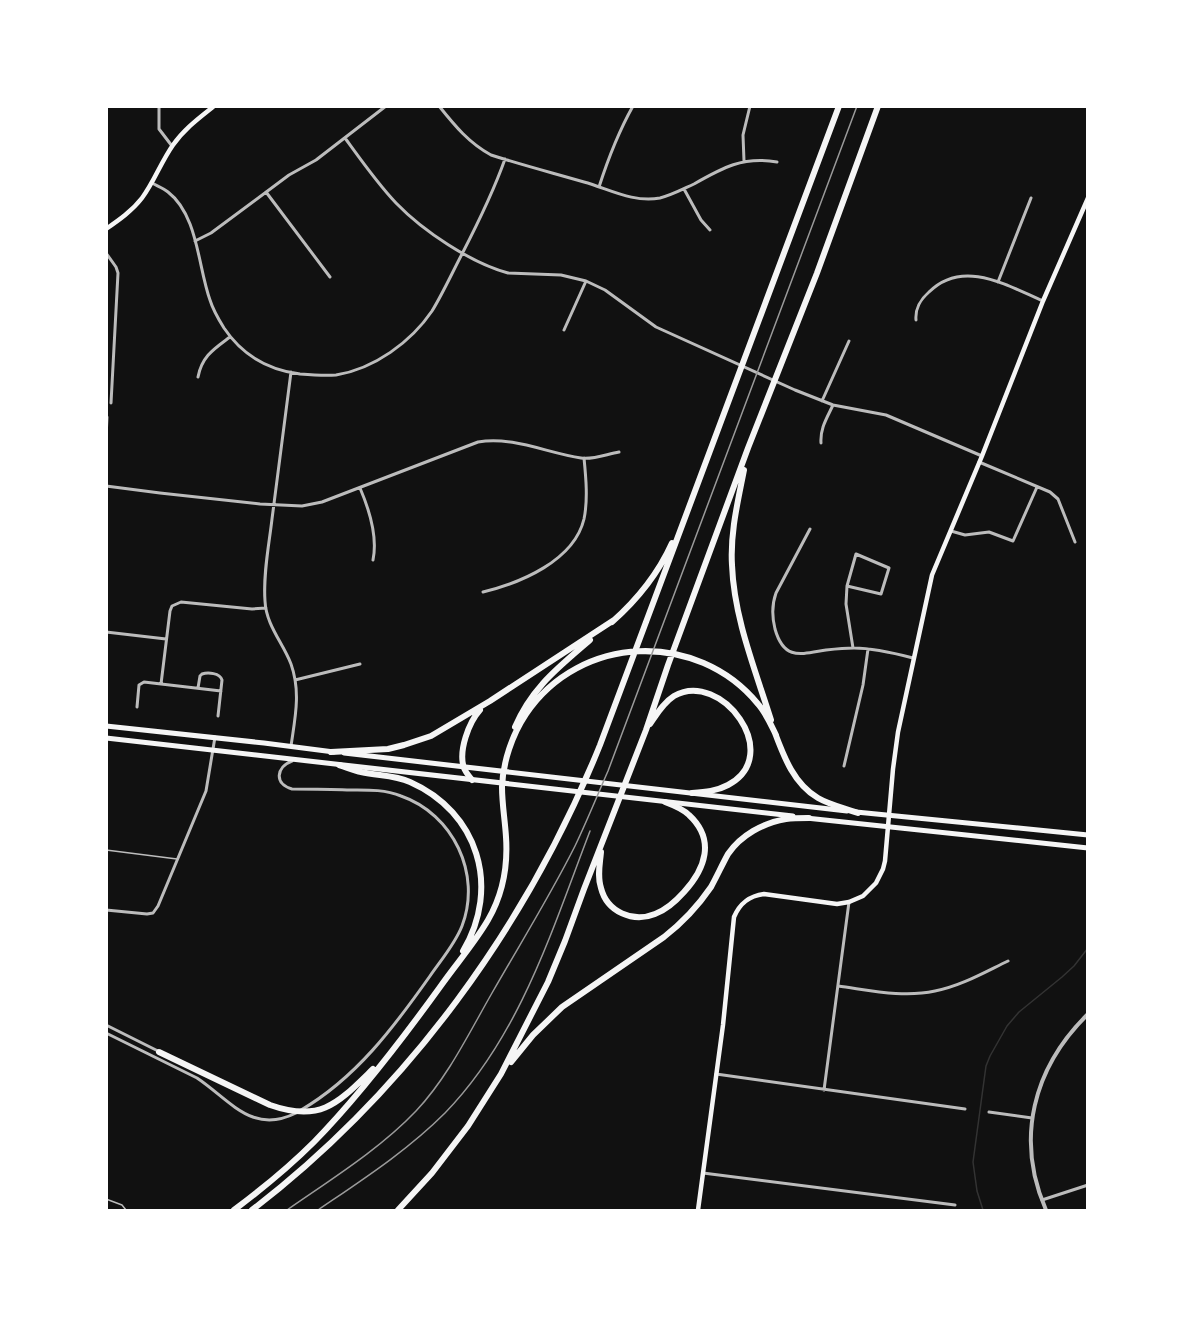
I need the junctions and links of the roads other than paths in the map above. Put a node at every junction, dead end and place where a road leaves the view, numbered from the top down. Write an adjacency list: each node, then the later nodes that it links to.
1 (159, 106): 10 (street)
2 (214, 106): 10 (main road)
3 (386, 106): 9 (street)
4 (439, 106): 11 (street)
5 (633, 106): 15 (street)
6 (750, 106): 12 (street)
7 (839, 106): 52 (highway)
8 (878, 106): 43 (highway)
9 (345, 138): 17 (street); 24 (street)
10 (172, 146): 14 (main road)
11 (505, 159): 15 (street); 24 (street)
12 (744, 161): 13 (street); 16 (street)
13 (777, 162)
14 (152, 183): 20 (main road); 22 (street)
15 (599, 186): 16 (street)
16 (684, 189): 21 (street)
17 (266, 192): 22 (street); 25 (street)
18 (1031, 198): 27 (street)
19 (1088, 198): 28 (main road)
20 (106, 229)
21 (710, 230)
22 (195, 241): 31 (street)
23 (106, 253): 36 (street)
24 (462, 253): 26 (street); 33 (street)
25 (330, 277)
26 (586, 281): 30 (street); 37 (street)
27 (998, 282): 28 (street); 29 (street)
28 (1043, 301): 45 (main road)
29 (915, 320)
30 (564, 330)
31 (230, 337): 33 (street); 34 (street)
32 (849, 341): 37 (street)
33 (291, 372): 51 (street)
34 (198, 377)
35 (106, 387): 36 (street)
36 (112, 387): 38 (street)
37 (822, 400): 39 (street)
38 (111, 403)
39 (833, 405): 42 (street); 45 (street)
40 (107, 417): 41 (street)
41 (106, 438)
42 (821, 443)
43 (748, 448): 75 (highway); 76 (highway)
44 (619, 452): 46 (street)
45 (982, 456): 47 (main road)
46 (584, 458): 50 (street); 58 (street)
47 (979, 462): 49 (street); 54 (main road)
48 (106, 486): 51 (street)
49 (1037, 487): 54 (street); 55 (street)
50 (360, 488): 51 (street); 56 (street)
51 (274, 504): 59 (street)
52 (690, 507): 60 (highway); 122 (highway)
53 (810, 529): 63 (street)
54 (951, 531): 65 (main road)
55 (1075, 542)
56 (374, 560)
57 (847, 586): 57 (street); 63 (street)
58 (483, 592)
59 (266, 608): 62 (street); 67 (street)
60 (614, 620): 71 (highway); 79 (highway)
61 (106, 632): 62 (street)
62 (166, 639): 68 (street)
63 (853, 648): 64 (street)
64 (868, 649): 65 (street); 85 (street)
65 (915, 659): 91 (main road)
66 (360, 664): 67 (street)
67 (295, 680): 80 (street)
68 (161, 684): 69 (street); 72 (street)
69 (198, 688): 70 (street); 70 (street)
70 (221, 691): 73 (street)
71 (490, 701): 82 (highway); 86 (highway)
72 (137, 707)
73 (218, 716)
74 (106, 726): 77 (main road)
75 (646, 730): 88 (highway); 95 (highway)
76 (776, 735): 79 (highway); 90 (highway)
77 (215, 737): 80 (main road); 81 (street)
78 (106, 738): 81 (main road)
79 (512, 744): 102 (highway)
80 (291, 746): 82 (main road)
81 (213, 751): 83 (main road); 98 (street)
82 (332, 752): 86 (main road)
83 (297, 760): 84 (main road); 106 (street)
84 (339, 765): 87 (main road); 102 (highway)
85 (844, 766)
86 (464, 768): 87 (highway); 88 (main road)
87 (472, 780): 89 (main road)
88 (692, 793): 90 (main road)
89 (665, 801): 92 (main road); 95 (highway)
90 (858, 813): 91 (main road)
91 (889, 816): 93 (main road); 94 (main road)
92 (809, 818): 93 (main road); 109 (highway)
93 (888, 827): 96 (main road); 99 (main road)
94 (1088, 835)
95 (603, 840): 109 (highway)
96 (1088, 848)
97 (106, 850): 98 (lane)
98 (178, 859): 100 (street)
99 (849, 902): 103 (street); 110 (main road)
100 (106, 909)
101 (1008, 961): 103 (street)
102 (443, 982): 107 (highway)
103 (838, 986): 111 (street)
104 (1088, 1014): 114 (street)
105 (106, 1025): 108 (street)
106 (106, 1033)
107 (393, 1050): 108 (highway); 121 (highway)
108 (159, 1052)
109 (501, 1074): 123 (highway)
110 (716, 1074): 111 (street); 115 (main road)
111 (824, 1090): 112 (street)
112 (965, 1109)
113 (989, 1112): 114 (street)
114 (1032, 1118): 118 (street)
115 (703, 1173): 119 (street); 124 (main road)
116 (1088, 1185): 118 (street)
117 (106, 1199): 120 (lane)
118 (1042, 1200): 125 (street)
119 (955, 1204)
120 (126, 1210)
121 (234, 1210)
122 (252, 1210)
123 (398, 1210)
124 (698, 1210)
125 (1046, 1210)

